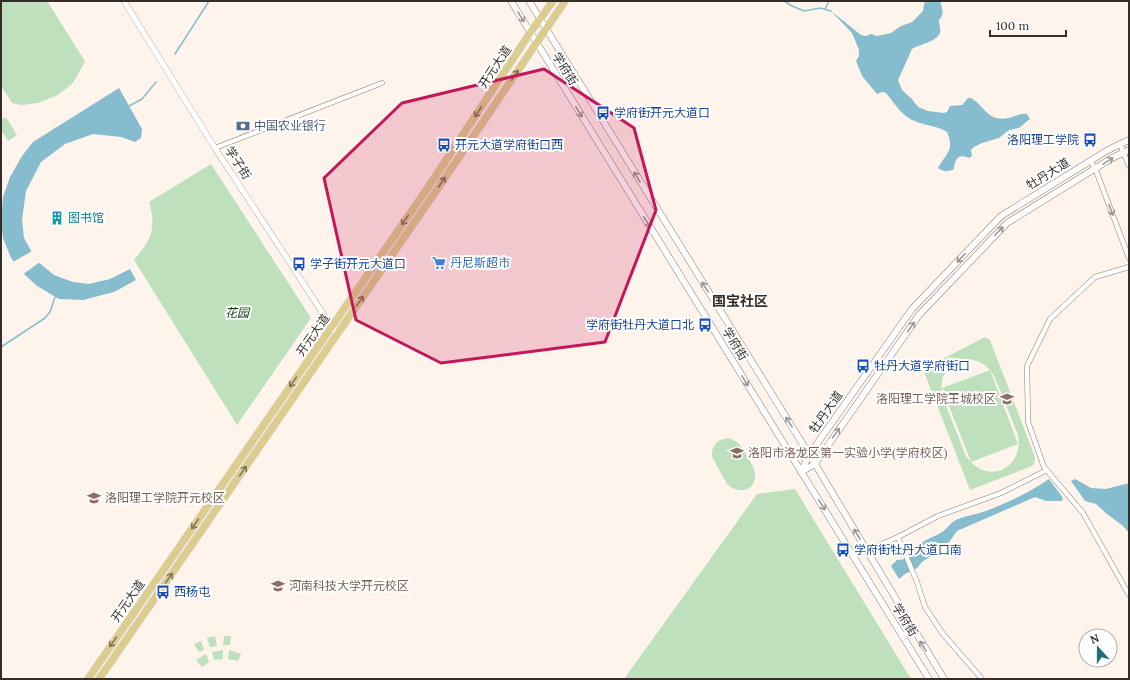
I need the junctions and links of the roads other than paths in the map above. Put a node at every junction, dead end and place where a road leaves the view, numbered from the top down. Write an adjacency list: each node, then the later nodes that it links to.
1 (125, 1): 13 (street, 学子街)
2 (511, 1): 8 (main road, 学府街, one-way to 8)
3 (529, 1): 6 (main road, 学府街)
4 (553, 1): 6 (main road, 开元大道)
5 (565, 1): 7 (main road, 开元大道)
6 (540, 20): 7 (main road, 学府街); 8 (main road, 开元大道)
7 (546, 29): 9 (main road, 开元大道); 22 (main road, 学府街, one-way to 7)
8 (530, 33): 9 (main road, 学府街); 20 (main road, 开元大道, one-way to 20)
9 (536, 43): 21 (main road, 开元大道, one-way to 9); 25 (main road, 学府街, one-way to 25)
10 (382, 83): 13 (street)
11 (1129, 140): 12 (main road, 牡丹大道)
12 (1120, 144): 14 (street); 15 (main road, 牡丹大道)
13 (216, 148): 20 (street, 学子街)
14 (1126, 151): 16 (street); 17 (main road, 牡丹大道, one-way to 14)
15 (1090, 161): 17 (street); 22 (main road, 牡丹大道, one-way to 22)
16 (1129, 166)
17 (1095, 168): 18 (street, one-way to 18); 23 (main road, 牡丹大道, one-way to 17)
18 (1129, 258)
19 (1129, 266): 24 (street)
20 (332, 326): 21 (street, 学子街); 31 (main road, 开元大道, one-way to 31)
21 (338, 334): 32 (main road, 开元大道, one-way to 21)
22 (809, 455): 23 (main road, 学府街); 25 (main road, 牡丹大道)
23 (815, 464): 25 (main road, 牡丹大道); 27 (main road, 学府街, one-way to 23)
24 (1047, 470): 26 (street); 28 (street)
25 (801, 472): 30 (main road, 学府街, one-way to 30)
26 (898, 537): 27 (street); 35 (street)
27 (866, 551): 29 (main road, 学府街)
28 (1129, 595)
29 (913, 629): 30 (street); 34 (main road, 学府街, one-way to 29)
30 (902, 636): 33 (main road, 学府街)
31 (88, 679)
32 (100, 679)
33 (929, 679)
34 (944, 679)
35 (982, 679)

